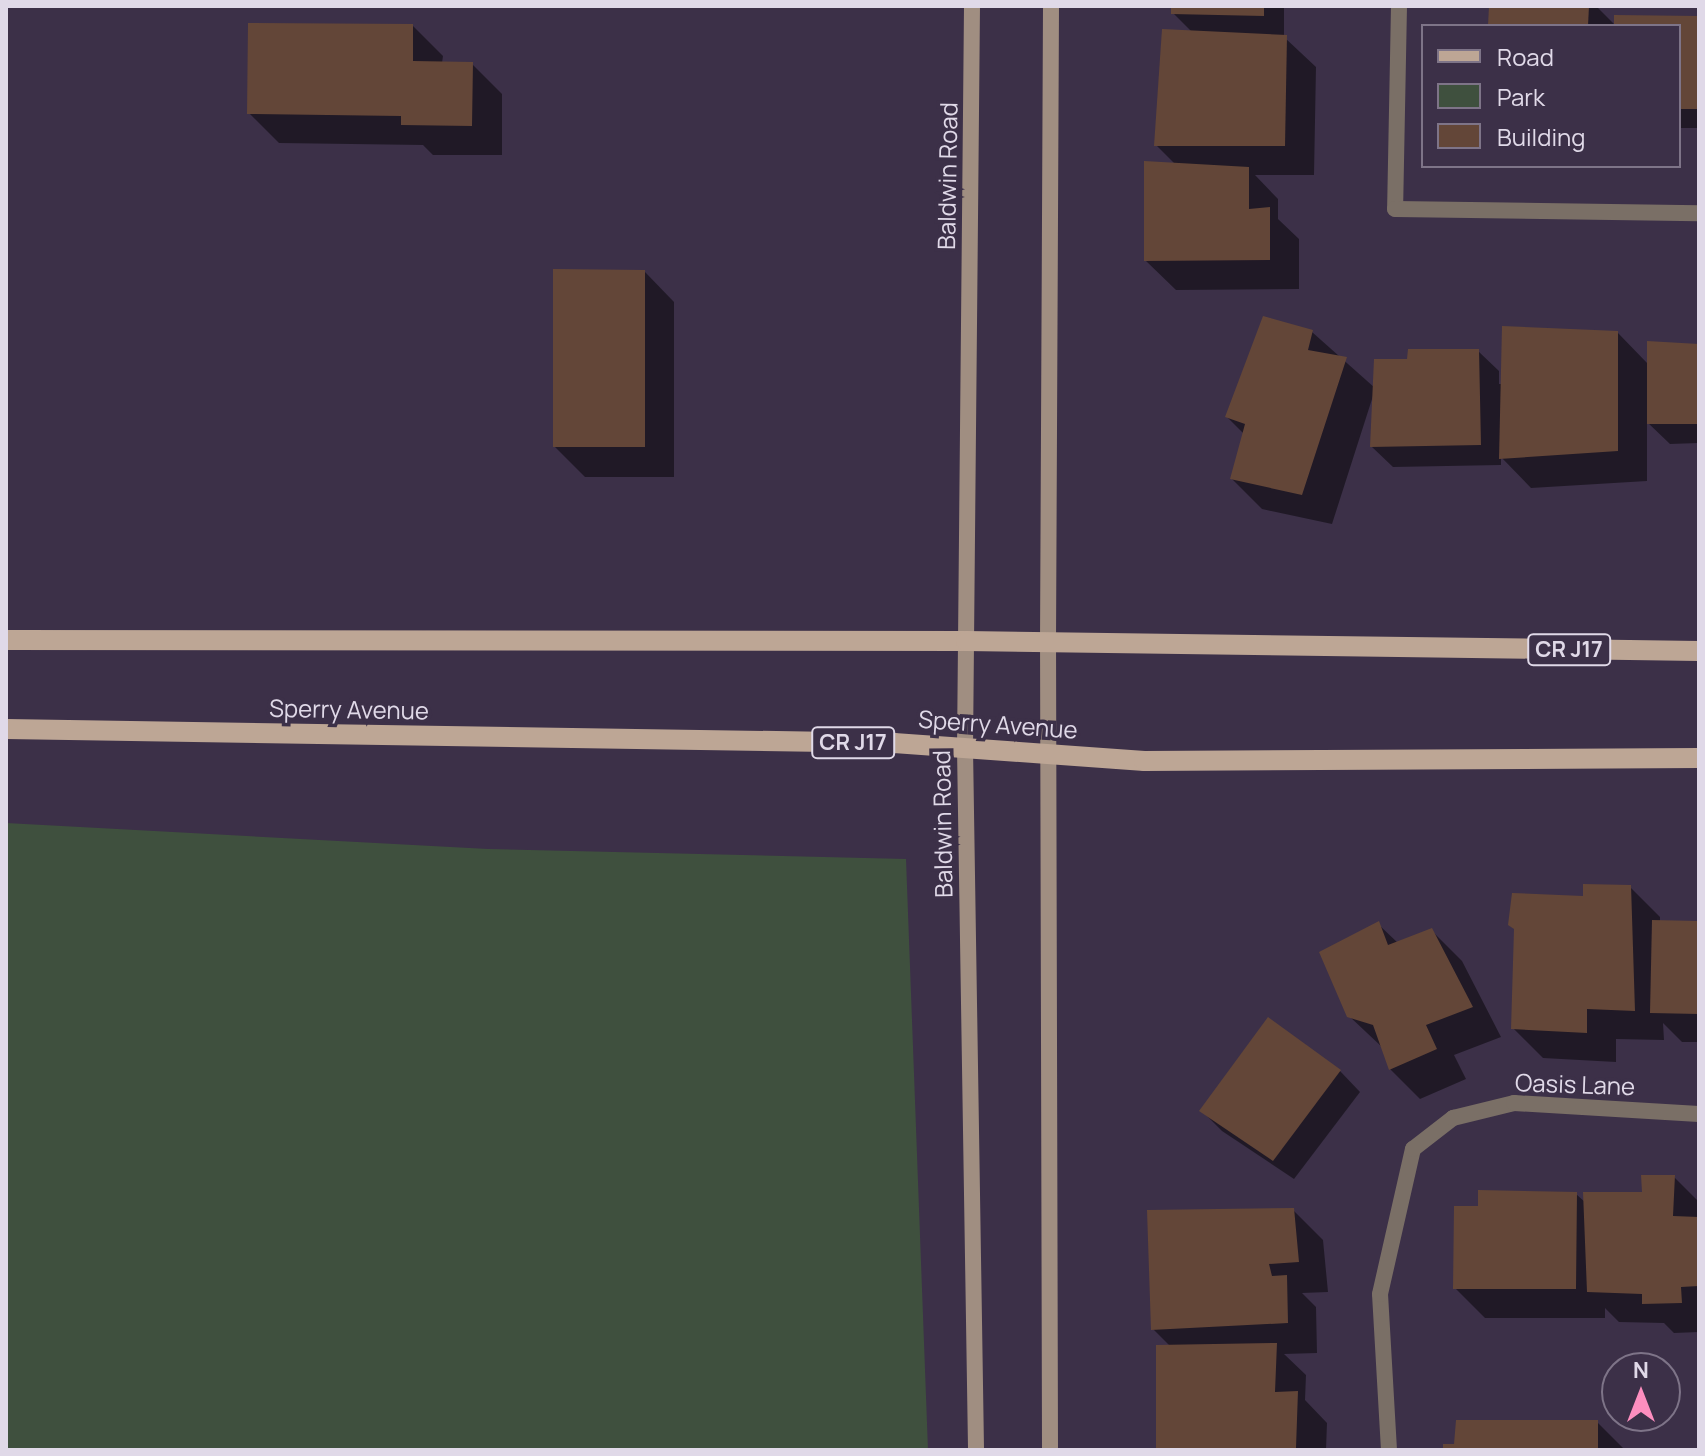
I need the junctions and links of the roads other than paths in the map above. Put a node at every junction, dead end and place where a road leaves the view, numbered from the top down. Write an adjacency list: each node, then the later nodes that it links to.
1 (972, 6): 6 (main road, Baldwin Road)
2 (1051, 6): 7 (main road)
3 (1399, 6): 4 (street)
4 (1699, 213)
5 (6, 640): 6 (main road, CR J17)
6 (966, 641): 7 (main road, CR J17); 10 (main road, Baldwin Road)
7 (1048, 643): 8 (main road, CR J17); 11 (main road)
8 (1699, 651)
9 (6, 729): 10 (main road, Sperry Avenue / CR J17)
10 (965, 748): 11 (main road, Sperry Avenue / CR J17); 14 (main road, Baldwin Road)
11 (1048, 754): 12 (main road, Sperry Avenue / CR J17); 15 (main road)
12 (1699, 758)
13 (1699, 1114): 16 (street, Oasis Lane)
14 (976, 1450)
15 (1050, 1450)
16 (1389, 1450)

